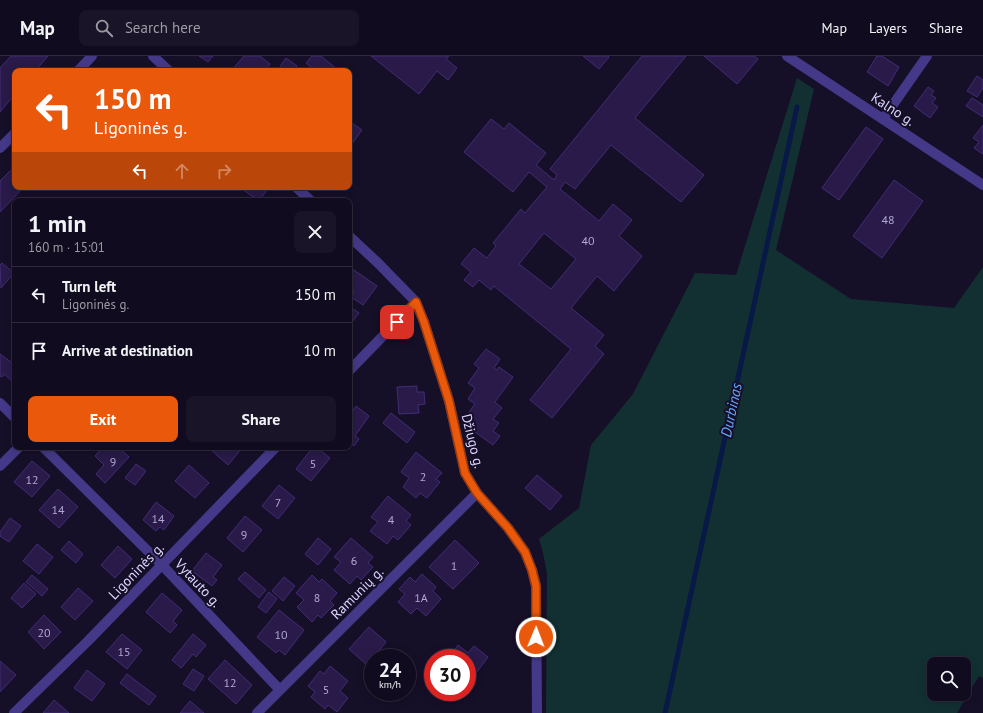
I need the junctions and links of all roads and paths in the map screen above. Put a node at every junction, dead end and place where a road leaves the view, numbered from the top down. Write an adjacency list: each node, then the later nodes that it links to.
1 (92, 56): 5 (street)
2 (153, 56): 6 (street)
3 (787, 56): 7 (street, Kalno g.)
4 (927, 56): 7 (street)
5 (81, 68)
6 (166, 68)
7 (883, 119): 10 (street, Kalno g.)
8 (12, 137): 9 (street)
9 (0, 148)
10 (983, 185)
11 (299, 190): 12 (street)
12 (308, 198)
13 (352, 239): 14 (street, Džiugo g.)
14 (416, 302): 15 (street); 22 (street, Džiugo g.)
15 (352, 368)
16 (0, 403): 17 (street)
17 (12, 415)
18 (16, 450): 21 (street)
19 (47, 450): 23 (street, Vytauto g.)
20 (273, 450): 23 (street, Ligoninės g.)
21 (0, 466)
22 (477, 493): 24 (street, Ramunių g.); 27 (street, Džiugo g.)
23 (162, 565): 24 (street, Vytauto g.); 25 (street, Ligoninės g.)
24 (280, 690): 26 (street, Ramunių g.)
25 (14, 713)
26 (257, 713)
27 (536, 713)

